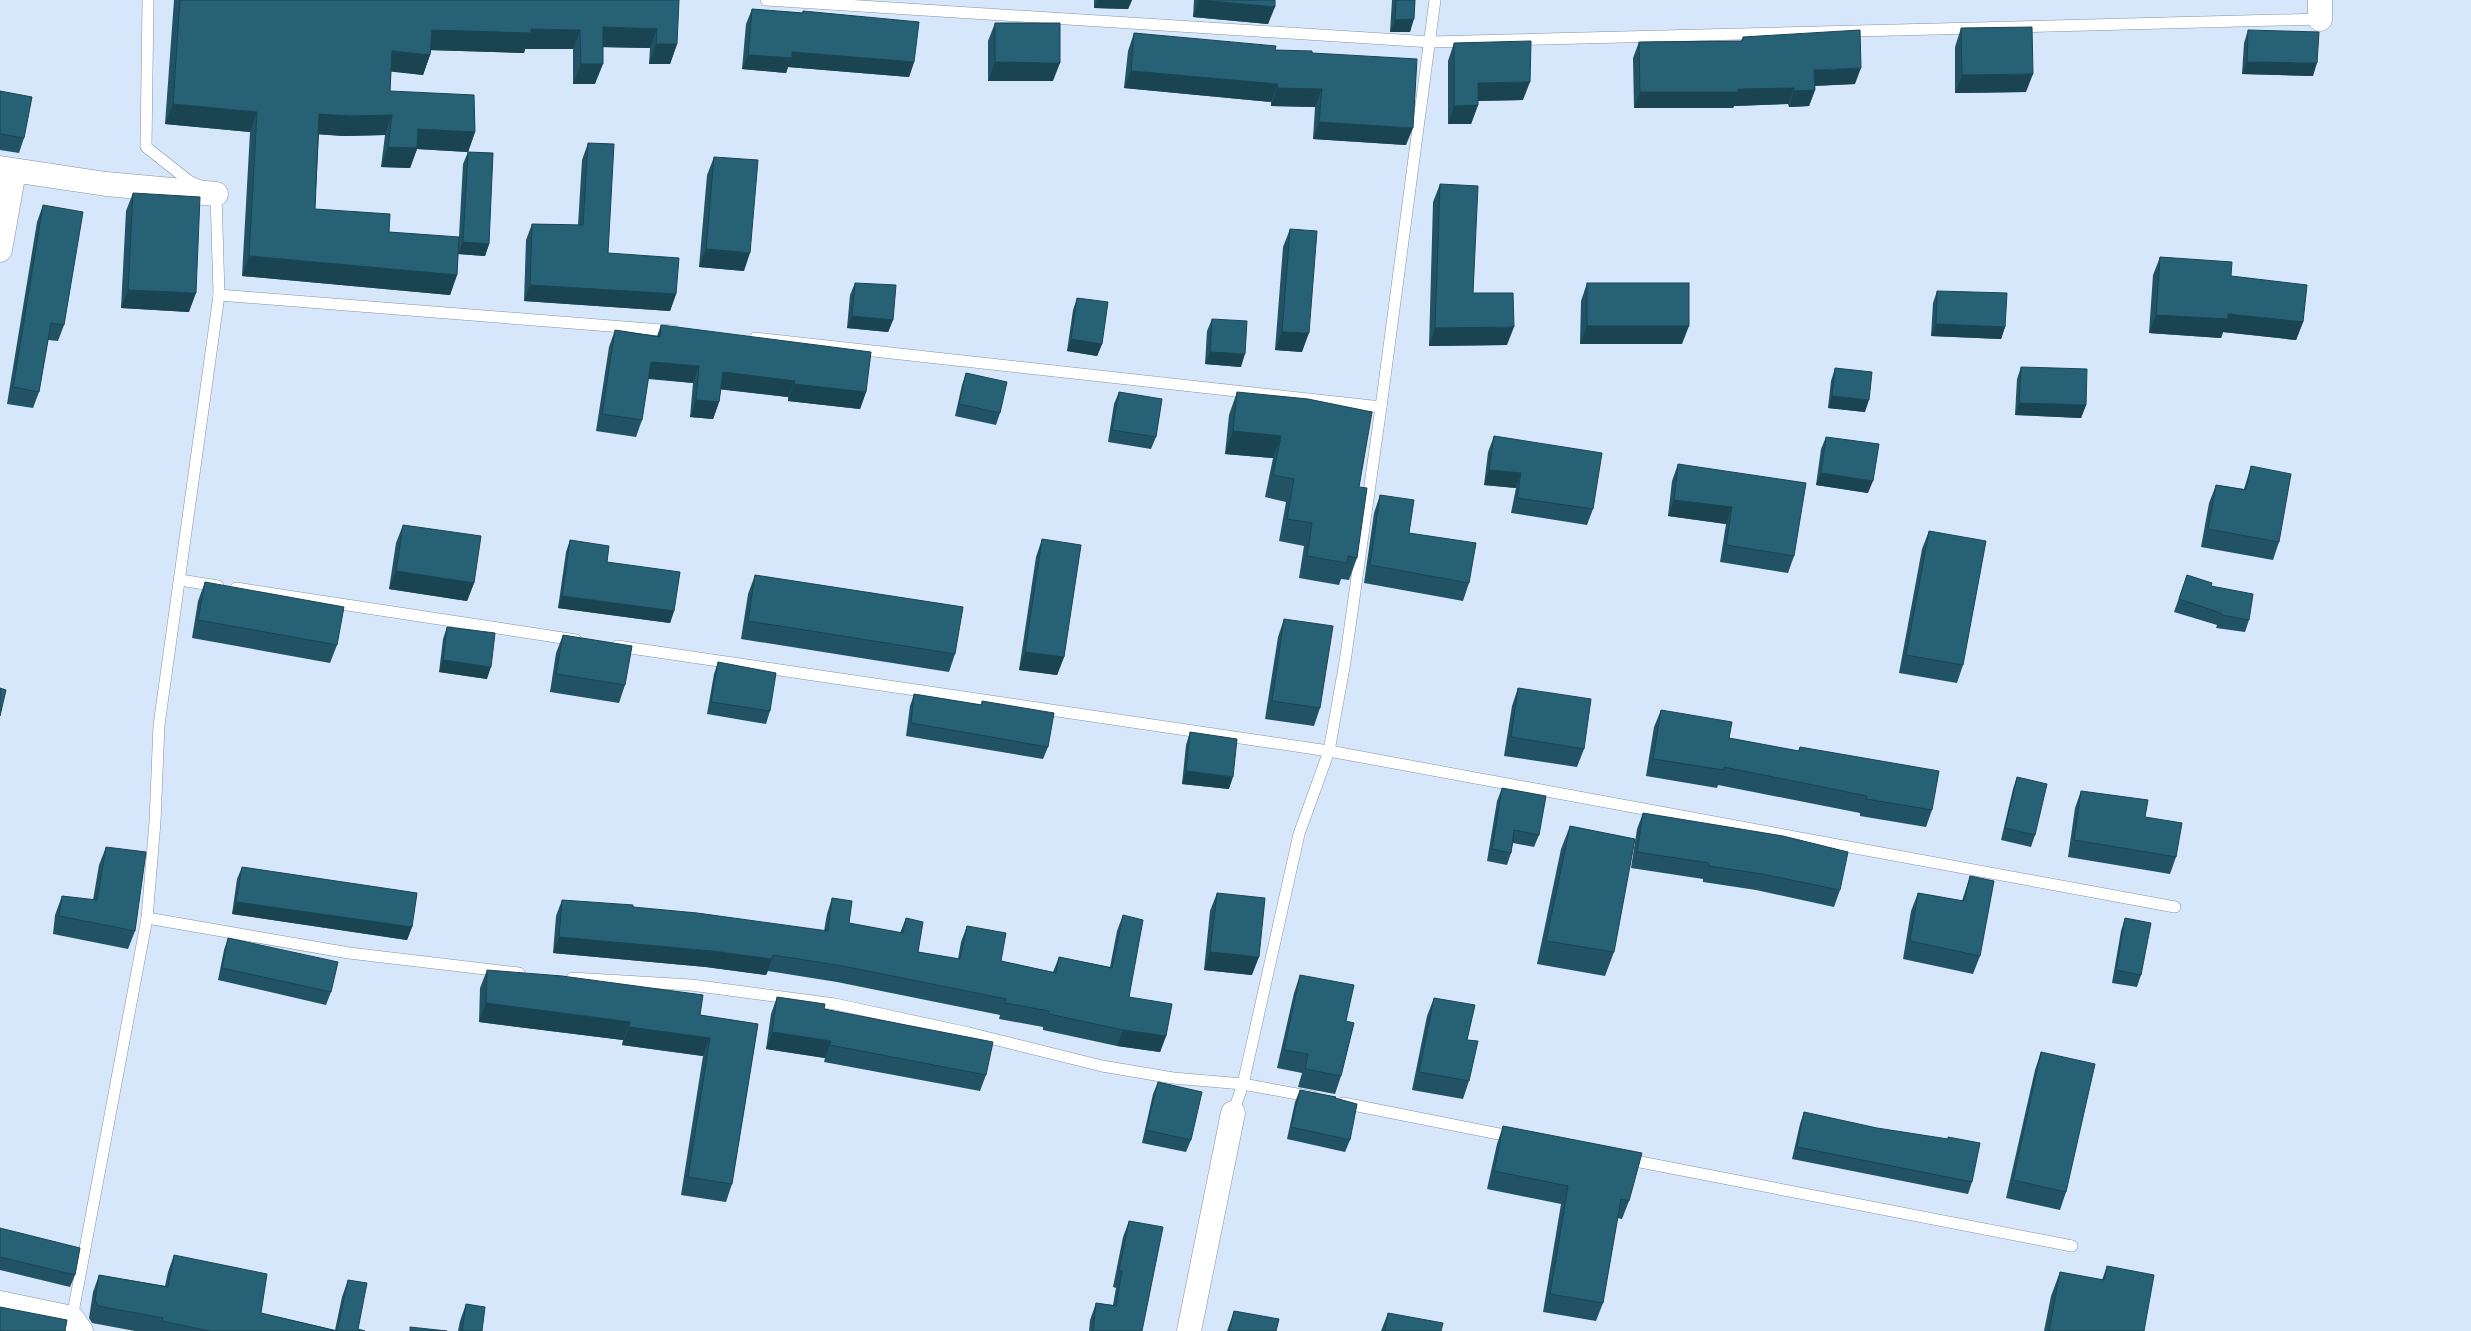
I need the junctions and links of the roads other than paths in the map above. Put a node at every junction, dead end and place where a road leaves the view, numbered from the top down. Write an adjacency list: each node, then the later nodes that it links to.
1 (148, 0): 7 (lane)
2 (766, 0): 5 (lane)
3 (1436, 0): 5 (lane)
4 (2320, 9): 5 (lane)
5 (1431, 42): 12 (lane)
6 (7, 169): 7 (street); 8 (street)
7 (216, 194): 9 (lane)
8 (0, 250)
9 (219, 295): 10 (lane); 13 (lane)
10 (686, 332)
11 (746, 337): 12 (lane)
12 (1382, 407): 16 (lane)
13 (180, 580): 14 (lane); 18 (lane)
14 (583, 641)
15 (603, 644): 16 (lane)
16 (1329, 752): 17 (lane); 21 (lane)
17 (2175, 907)
18 (147, 918): 19 (lane); 27 (lane)
19 (534, 975)
20 (564, 978): 21 (lane)
21 (1243, 1084): 22 (lane); 23 (lane)
22 (1233, 1113): 28 (street)
23 (1526, 1139)
24 (1614, 1156): 25 (lane)
25 (2072, 1246)
26 (0, 1303): 27 (street)
27 (76, 1325)
28 (1189, 1331)

